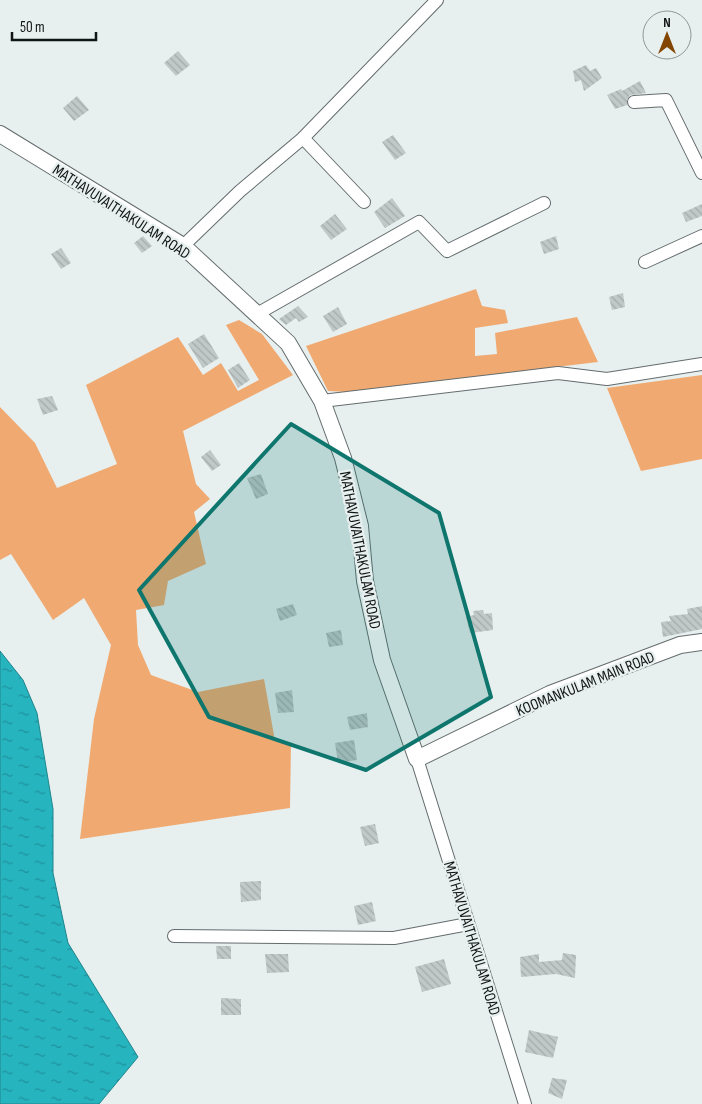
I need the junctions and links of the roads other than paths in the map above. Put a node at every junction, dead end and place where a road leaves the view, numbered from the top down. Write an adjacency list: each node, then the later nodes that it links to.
1 (437, 0): 4 (street)
2 (634, 102): 5 (street)
3 (0, 134): 9 (street, MATHAVUVAITHAKULAM ROAD)
4 (303, 138): 6 (street); 9 (street)
5 (702, 173)
6 (364, 202)
7 (544, 203): 11 (street)
8 (702, 236): 10 (street)
9 (183, 246): 11 (street, MATHAVUVAITHAKULAM ROAD)
10 (645, 262)
11 (256, 314): 13 (street, MATHAVUVAITHAKULAM ROAD)
12 (702, 364): 13 (street)
13 (322, 401): 15 (street, MATHAVUVAITHAKULAM ROAD)
14 (702, 642): 15 (street, KOOMANKULAM MAIN ROAD)
15 (417, 759): 16 (street, MATHAVUVAITHAKULAM ROAD)
16 (468, 924): 17 (street); 18 (street, MATHAVUVAITHAKULAM ROAD)
17 (174, 936)
18 (524, 1104)

